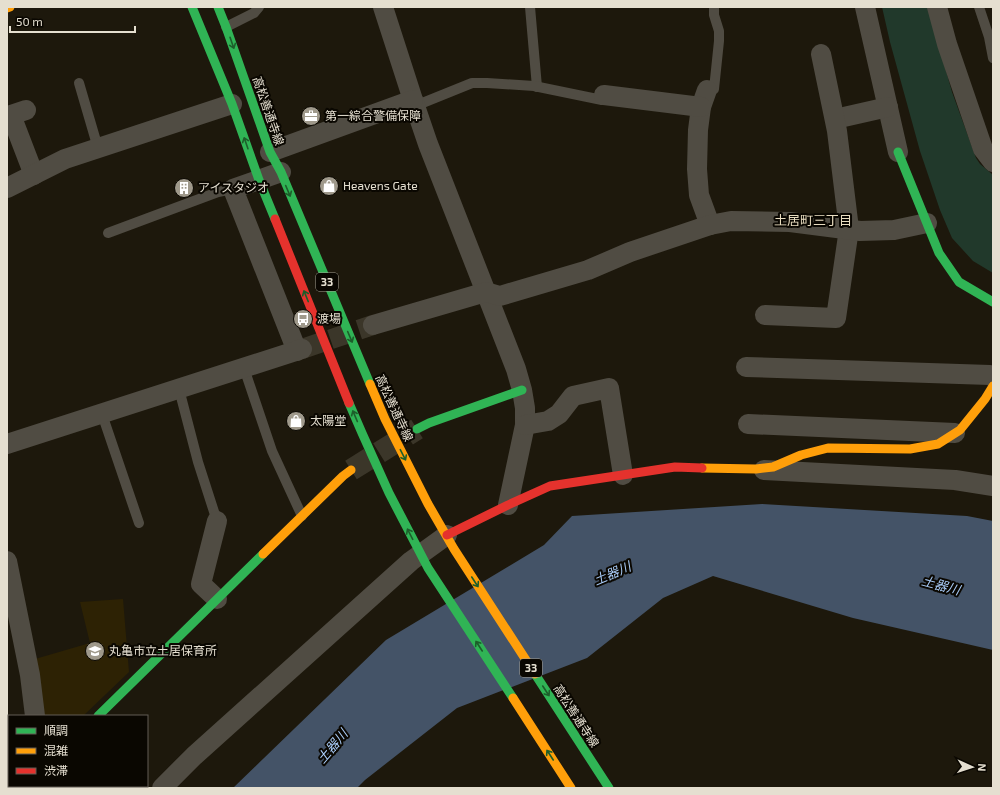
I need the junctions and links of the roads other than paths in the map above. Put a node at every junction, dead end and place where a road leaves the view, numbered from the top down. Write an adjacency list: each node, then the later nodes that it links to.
1 (192, 7): 18 (main road, 33)
2 (218, 7): 10 (main road, 高松善通寺線 / 33)
3 (259, 7): 10 (lane)
4 (383, 7): 17 (street)
5 (530, 7): 14 (lane)
6 (714, 7): 16 (lane)
7 (865, 7): 19 (street)
8 (937, 7): 25 (street)
9 (979, 7): 12 (lane)
10 (226, 27): 23 (main road, 高松善通寺線 / 33, one-way to 23)
11 (821, 54): 21 (street)
12 (993, 58)
13 (79, 83): 22 (lane)
14 (537, 87): 15 (lane); 17 (lane)
15 (614, 90): 16 (street)
16 (704, 99): 32 (street)
17 (414, 103): 23 (street); 35 (street)
18 (232, 104): 22 (street); 28 (main road, 33, one-way to 18)
19 (888, 107): 21 (street); 24 (street)
20 (26, 110): 27 (street)
21 (835, 119): 33 (street)
22 (98, 148): 27 (street)
23 (270, 152): 26 (main road, 高松善通寺線 / 33)
24 (898, 152): 31 (main road)
25 (993, 162)
26 (280, 172): 28 (street); 59 (main road, 高松善通寺線 / 33, one-way to 59)
27 (34, 175): 29 (street)
28 (259, 180): 30 (street); 61 (main road, 33, one-way to 28)
29 (7, 188)
30 (233, 189): 34 (lane); 40 (street)
31 (927, 223): 33 (street); 36 (main road)
32 (710, 225): 33 (street); 35 (street)
33 (849, 229): 37 (street)
34 (108, 233)
35 (486, 292): 38 (street); 44 (street)
36 (993, 302)
37 (765, 315)
38 (373, 325)
39 (746, 367): 41 (street)
40 (244, 368): 43 (street); 56 (lane)
41 (993, 377)
42 (993, 386): 49 (main road)
43 (179, 389): 45 (street); 57 (lane)
44 (522, 390): 47 (street); 48 (main road)
45 (102, 414): 50 (street); 58 (lane)
46 (748, 424): 49 (street)
47 (524, 425): 53 (street); 55 (street)
48 (417, 429)
49 (955, 433): 51 (main road)
50 (7, 444)
51 (756, 469): 53 (main road); 54 (street)
52 (351, 470): 56 (main road)
53 (622, 475): 55 (main road)
54 (993, 486)
55 (508, 504): 59 (main road)
56 (302, 516): 62 (main road)
57 (216, 521): 62 (street)
58 (139, 523)
59 (450, 542): 61 (street); 67 (main road, 高松善通寺線 / 33, one-way to 67)
60 (7, 561): 63 (street)
61 (424, 561): 65 (street); 66 (main road, 33, one-way to 61)
62 (218, 599): 64 (main road)
63 (35, 715)
64 (99, 715)
65 (162, 788)
66 (571, 788)
67 (609, 788)

